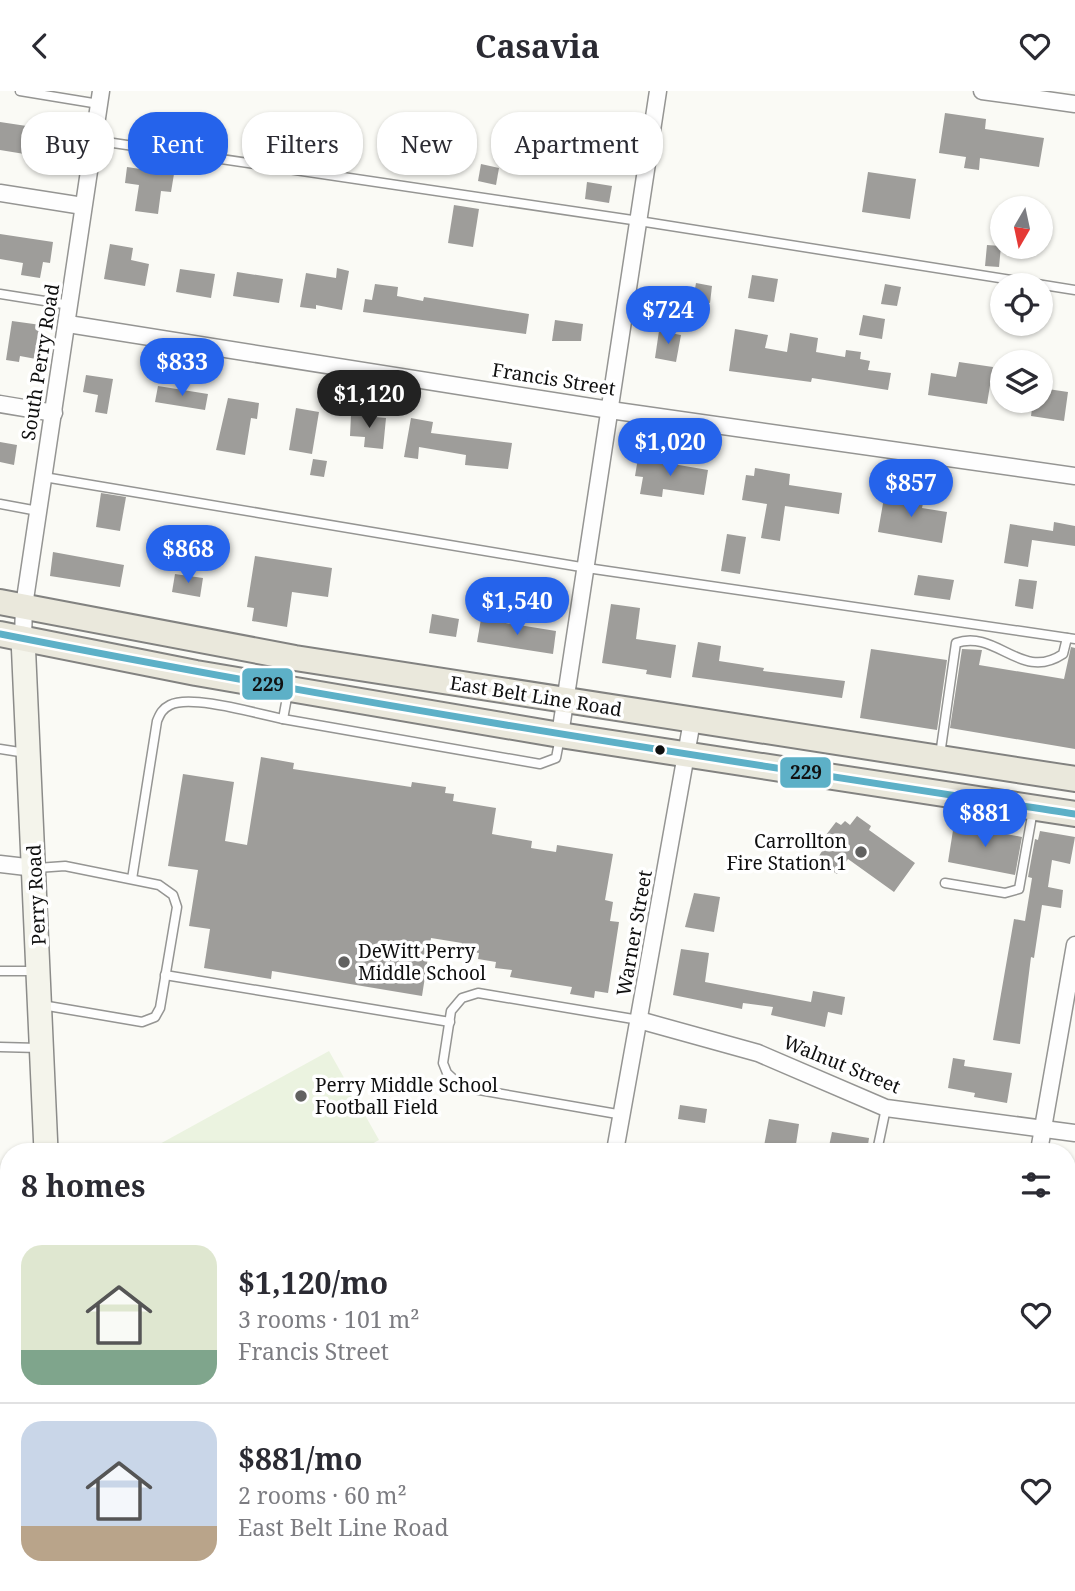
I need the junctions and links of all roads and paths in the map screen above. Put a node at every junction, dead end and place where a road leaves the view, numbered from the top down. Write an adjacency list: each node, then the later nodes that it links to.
1 (20, 91): 4 (lane)
2 (658, 91): 10 (street)
3 (982, 91): 5 (street)
4 (100, 98)
5 (1075, 104)
6 (114, 143): 10 (lane)
7 (88, 175): 9 (street, South Perry Road)
8 (0, 193): 9 (street)
9 (83, 206): 13 (street, South Perry Road)
10 (639, 221): 11 (lane); 16 (street)
11 (1075, 290)
12 (0, 294): 13 (lane)
13 (71, 306): 14 (street, South Perry Road)
14 (68, 324): 16 (street, Francis Street); 17 (street, South Perry Road)
15 (0, 404): 17 (street)
16 (610, 410): 18 (street, Francis Street); 22 (street)
17 (54, 413): 19 (street, South Perry Road)
18 (1075, 476)
19 (44, 477): 21 (street, South Perry Road); 22 (lane)
20 (0, 505): 21 (lane)
21 (38, 511): 23 (street, South Perry Road)
22 (587, 568): 25 (lane); 27 (street)
23 (12, 604): 24 (street, South Perry Road); 27 (main road, East Belt Line Road)
24 (11, 636): 26 (main road, East Belt Line Road); 32 (street, Perry Road)
25 (1071, 638): 34 (lane)
26 (289, 689): 28 (lane); 30 (main road, East Belt Line Road)
27 (566, 701): 29 (main road, East Belt Line Road); 30 (street)
28 (283, 719): 30 (lane); 40 (lane)
29 (692, 721): 33 (street, Warner Street); 34 (main road, East Belt Line Road)
30 (560, 735): 33 (main road, East Belt Line Road)
31 (0, 749): 32 (lane)
32 (26, 753): 39 (street, Perry Road)
33 (687, 753): 36 (main road, East Belt Line Road); 47 (street, Warner Street)
34 (939, 759): 35 (main road, East Belt Line Road)
35 (1075, 779)
36 (1034, 807): 37 (main road, East Belt Line Road); 41 (lane)
37 (1075, 814)
38 (0, 864): 39 (street)
39 (35, 869): 40 (lane); 44 (street, Perry Road)
40 (132, 879): 45 (lane)
41 (944, 883)
42 (1075, 945): 53 (street)
43 (1, 971): 44 (lane)
44 (40, 971): 46 (street, Perry Road)
45 (165, 975): 46 (lane); 48 (lane)
46 (42, 1005): 50 (street, Perry Road)
47 (639, 1020): 48 (lane); 51 (street, Walnut Street); 52 (street, Warner Street)
48 (450, 1022): 52 (lane)
49 (0, 1047): 50 (lane)
50 (43, 1048): 55 (street, Perry Road)
51 (886, 1108): 53 (street, Walnut Street); 57 (lane)
52 (623, 1115): 56 (street, Warner Street)
53 (1043, 1128): 54 (street, Walnut Street); 58 (street)
54 (1075, 1133)
55 (46, 1143)
56 (617, 1143)
57 (879, 1143)
58 (1040, 1143)

